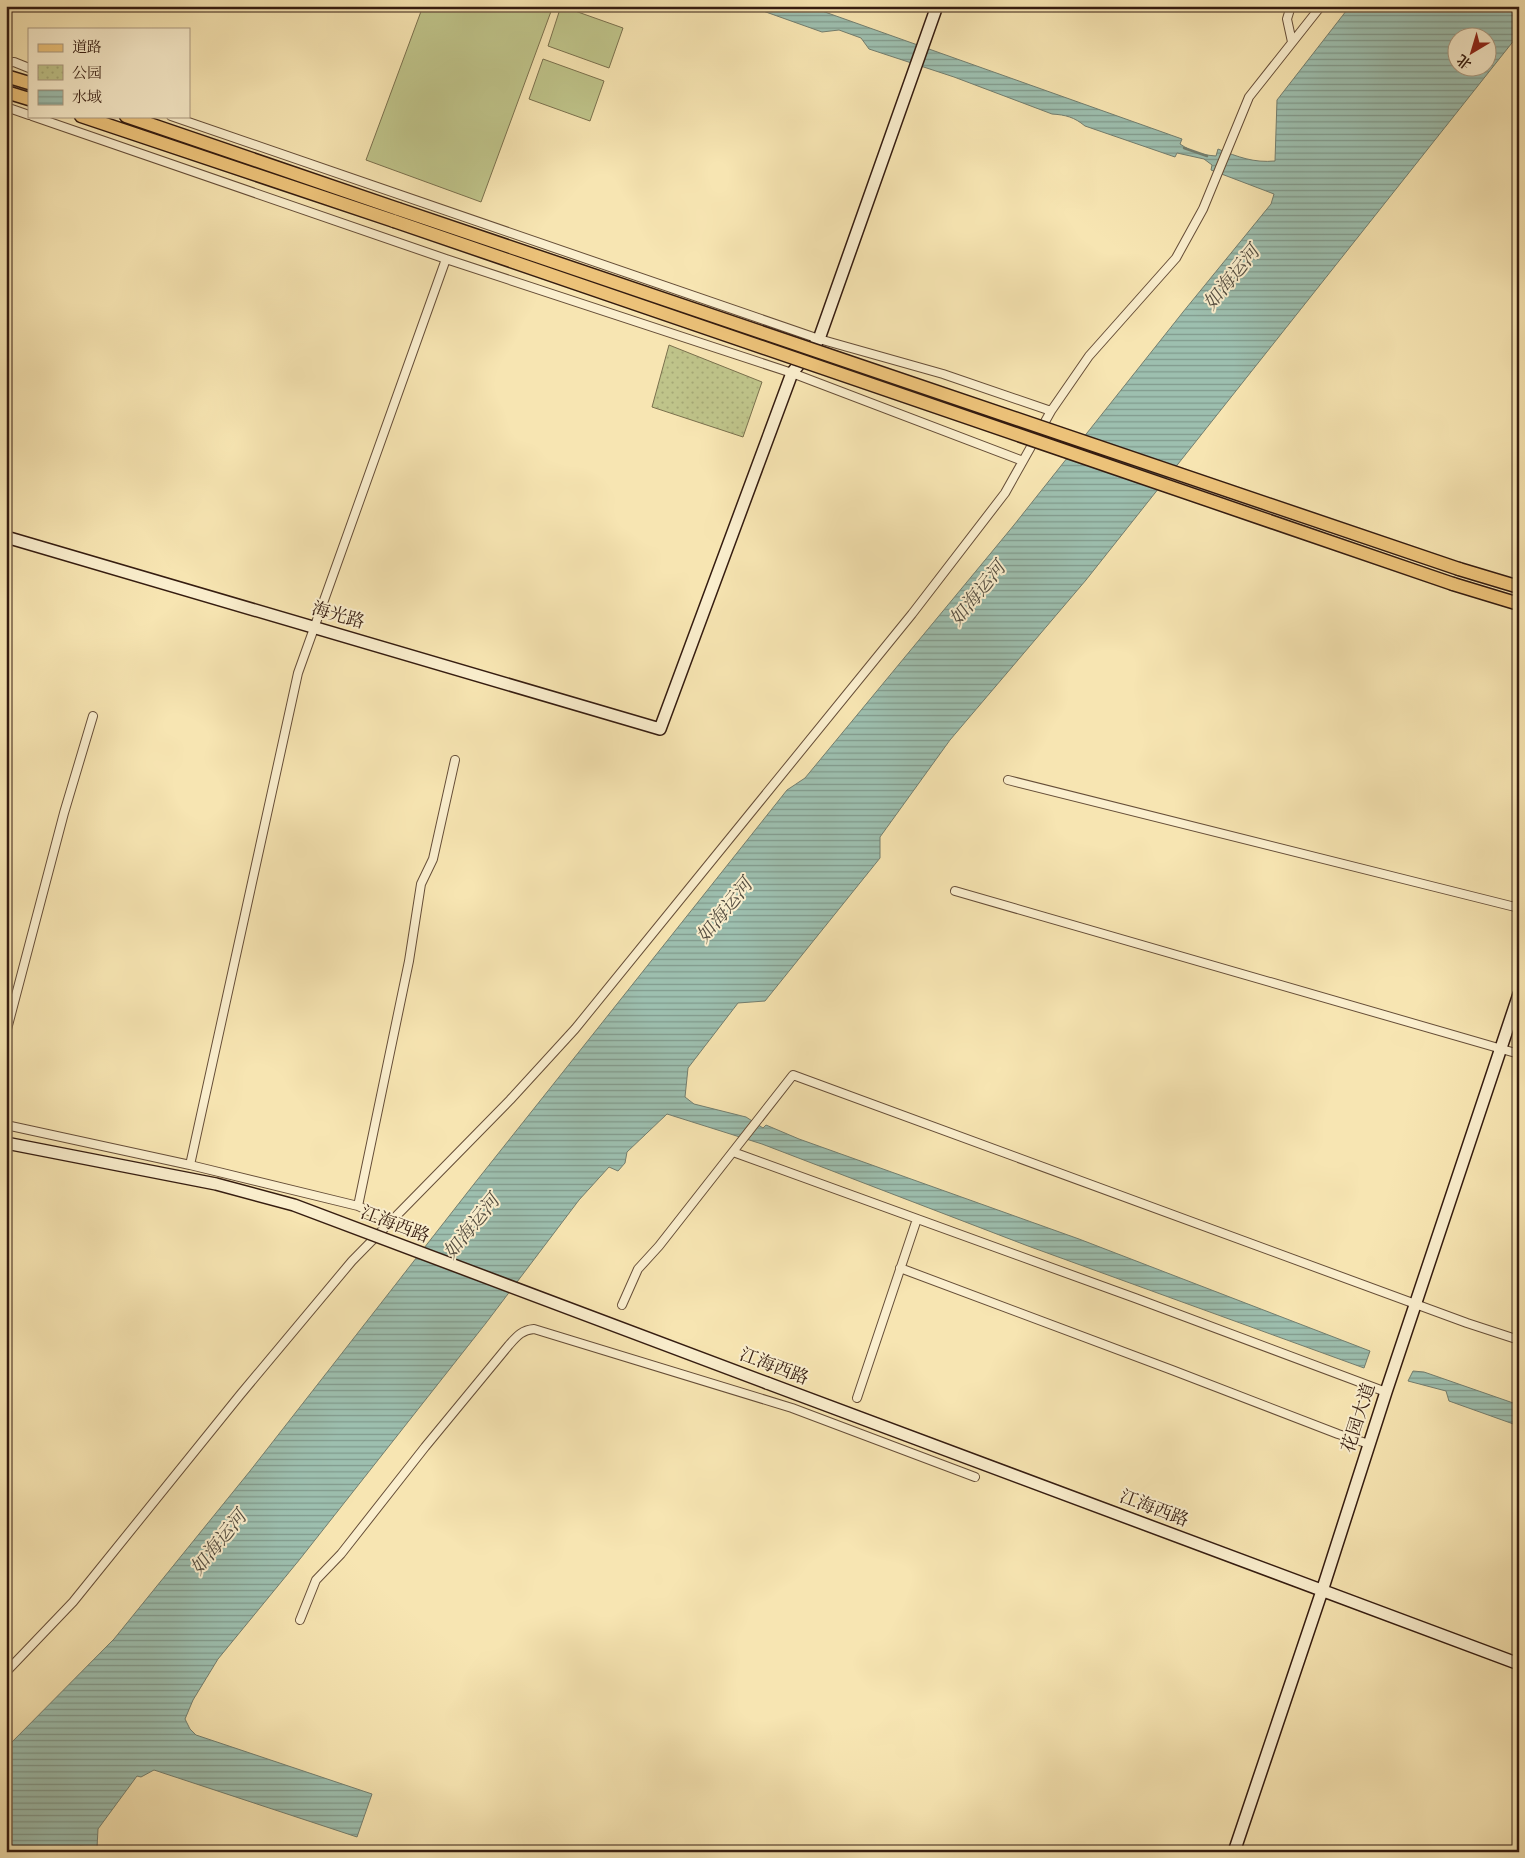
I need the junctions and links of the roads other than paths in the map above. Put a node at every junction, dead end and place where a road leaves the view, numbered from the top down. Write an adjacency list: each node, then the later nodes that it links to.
1 (937, 6): 19 (street)
2 (1291, 6): 4 (street)
3 (1321, 6): 4 (street)
4 (1292, 42): 21 (street)
5 (6, 63): 6 (street)
6 (28, 68)
7 (6, 76): 8 (main road)
8 (28, 83)
9 (6, 92): 10 (main road)
10 (28, 99)
11 (6, 107): 12 (street)
12 (28, 115)
13 (36, 118): 18 (street)
14 (87, 118): 17 (main road)
15 (131, 118): 17 (main road)
16 (177, 118): 19 (street)
17 (396, 215): 24 (main road, bridge); 25 (main road, bridge)
18 (446, 259): 20 (street); 26 (street)
19 (819, 339): 20 (street); 21 (street)
20 (792, 373): 22 (street); 26 (street, 海光路)
21 (1052, 411): 22 (street)
22 (1023, 460): 42 (street)
23 (6, 537): 26 (street, 海光路)
24 (1519, 587)
25 (1519, 604)
26 (313, 627): 39 (street)
27 (93, 716): 33 (street)
28 (455, 760): 40 (street)
29 (1008, 780): 31 (street)
30 (955, 891): 34 (street)
31 (1519, 908)
32 (1519, 994): 34 (street, 花园大道)
33 (6, 1033)
34 (1500, 1048): 35 (street); 44 (street, 花园大道)
35 (1519, 1054)
36 (6, 1125): 39 (street)
37 (6, 1143): 51 (street, 江海西路, bridge)
38 (733, 1152): 41 (street); 44 (street); 45 (street)
39 (190, 1164): 40 (street)
40 (358, 1206): 42 (street)
41 (917, 1219): 43 (street); 47 (street)
42 (391, 1221): 54 (street)
43 (900, 1268): 48 (street); 49 (street)
44 (1416, 1304): 46 (street); 47 (street, 花园大道)
45 (622, 1305)
46 (1519, 1340)
47 (1386, 1392): 49 (street, 花园大道)
48 (857, 1398)
49 (1369, 1444): 51 (street, 花园大道)
50 (975, 1477): 52 (street)
51 (1322, 1591): 53 (street, 江海西路); 55 (street, 花园大道)
52 (300, 1620)
53 (1519, 1664)
54 (6, 1672)
55 (1234, 1852)

